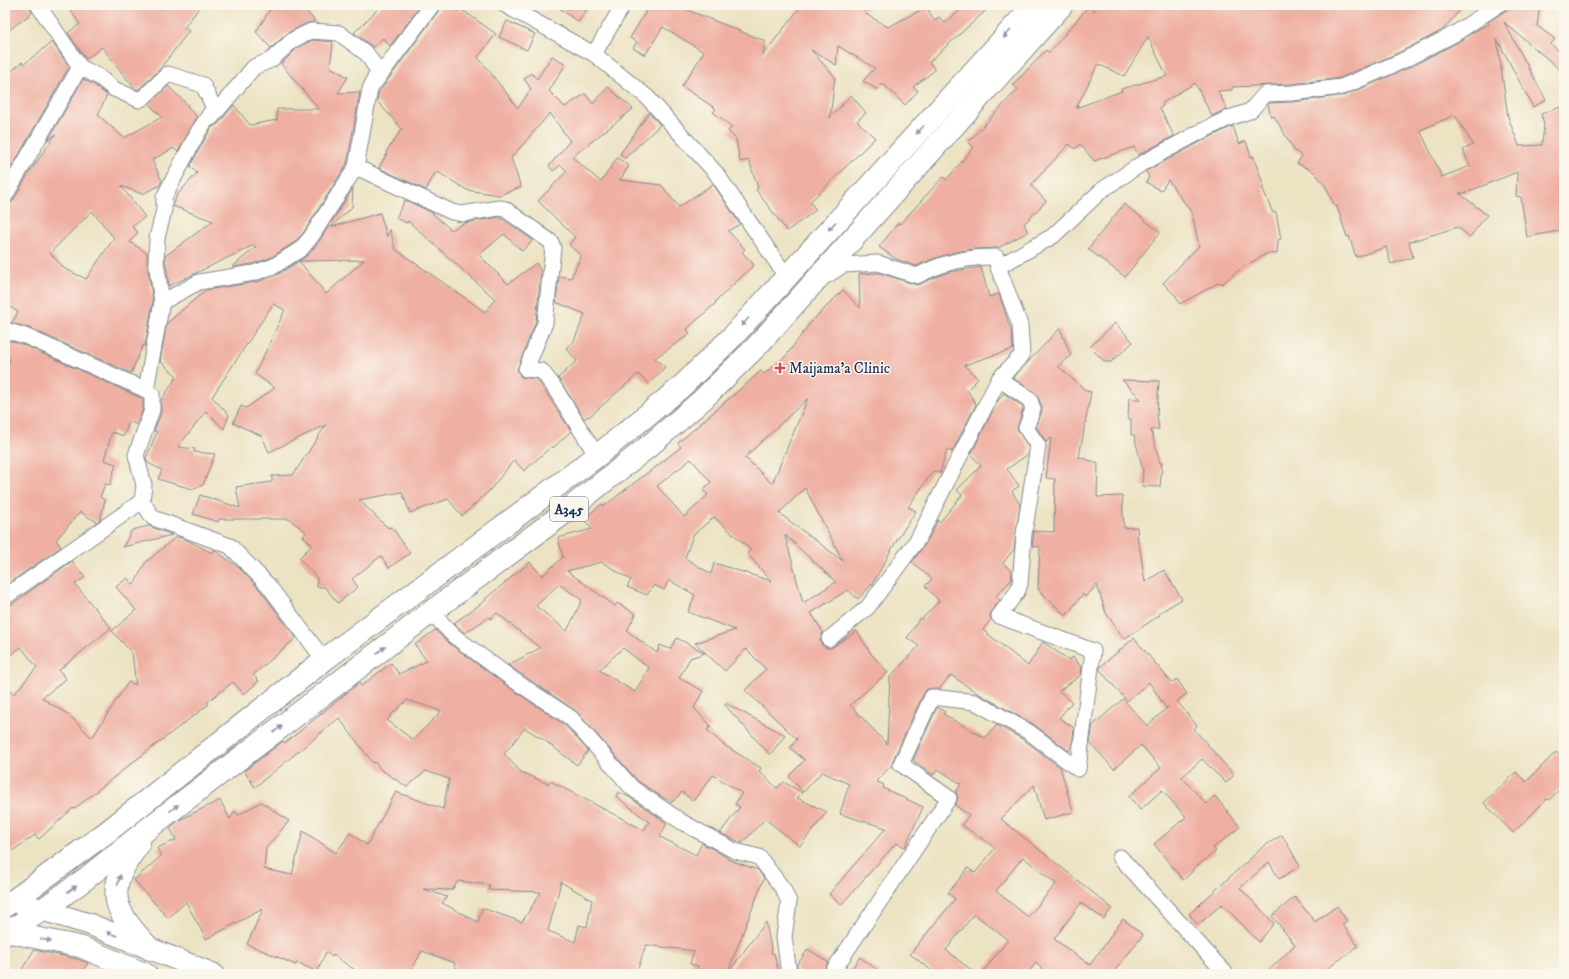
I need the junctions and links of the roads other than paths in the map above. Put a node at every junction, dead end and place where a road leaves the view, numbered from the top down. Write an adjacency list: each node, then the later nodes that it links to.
1 (38, 5): 9 (street)
2 (432, 5): 10 (street)
3 (505, 5): 8 (street)
4 (622, 5): 8 (street)
5 (1034, 5): 15 (highway, A345, one-way to 15)
6 (1062, 5): 16 (highway, A345)
7 (1498, 5): 14 (street)
8 (594, 54): 15 (street)
9 (80, 67): 11 (street); 13 (street)
10 (370, 89): 11 (street); 12 (street)
11 (198, 132): 17 (street)
12 (356, 167): 17 (street); 21 (street)
13 (5, 196)
14 (998, 267): 16 (street); 19 (street)
15 (786, 276): 21 (highway, A345, one-way to 21)
16 (808, 288): 24 (highway, A345)
17 (162, 302): 20 (street)
18 (5, 330): 20 (street)
19 (999, 379): 25 (street); 36 (street)
20 (146, 390): 22 (street)
21 (597, 456): 26 (highway, A345)
22 (142, 501): 23 (street); 26 (street)
23 (5, 597)
24 (431, 612): 27 (highway, A345, one-way to 24); 35 (street)
25 (829, 639)
26 (324, 660): 29 (highway, A345)
27 (154, 824): 30 (highway, A345, one-way to 27); 32 (highway, one-way to 27)
28 (1120, 857): 37 (street)
29 (9, 903): 30 (main road)
30 (42, 910): 31 (highway, A345); 32 (main road, one-way to 30)
31 (7, 933): 33 (main road, one-way to 33)
32 (150, 949): 34 (main road)
33 (146, 974)
34 (213, 974)
35 (789, 974)
36 (831, 974)
37 (1226, 974)

